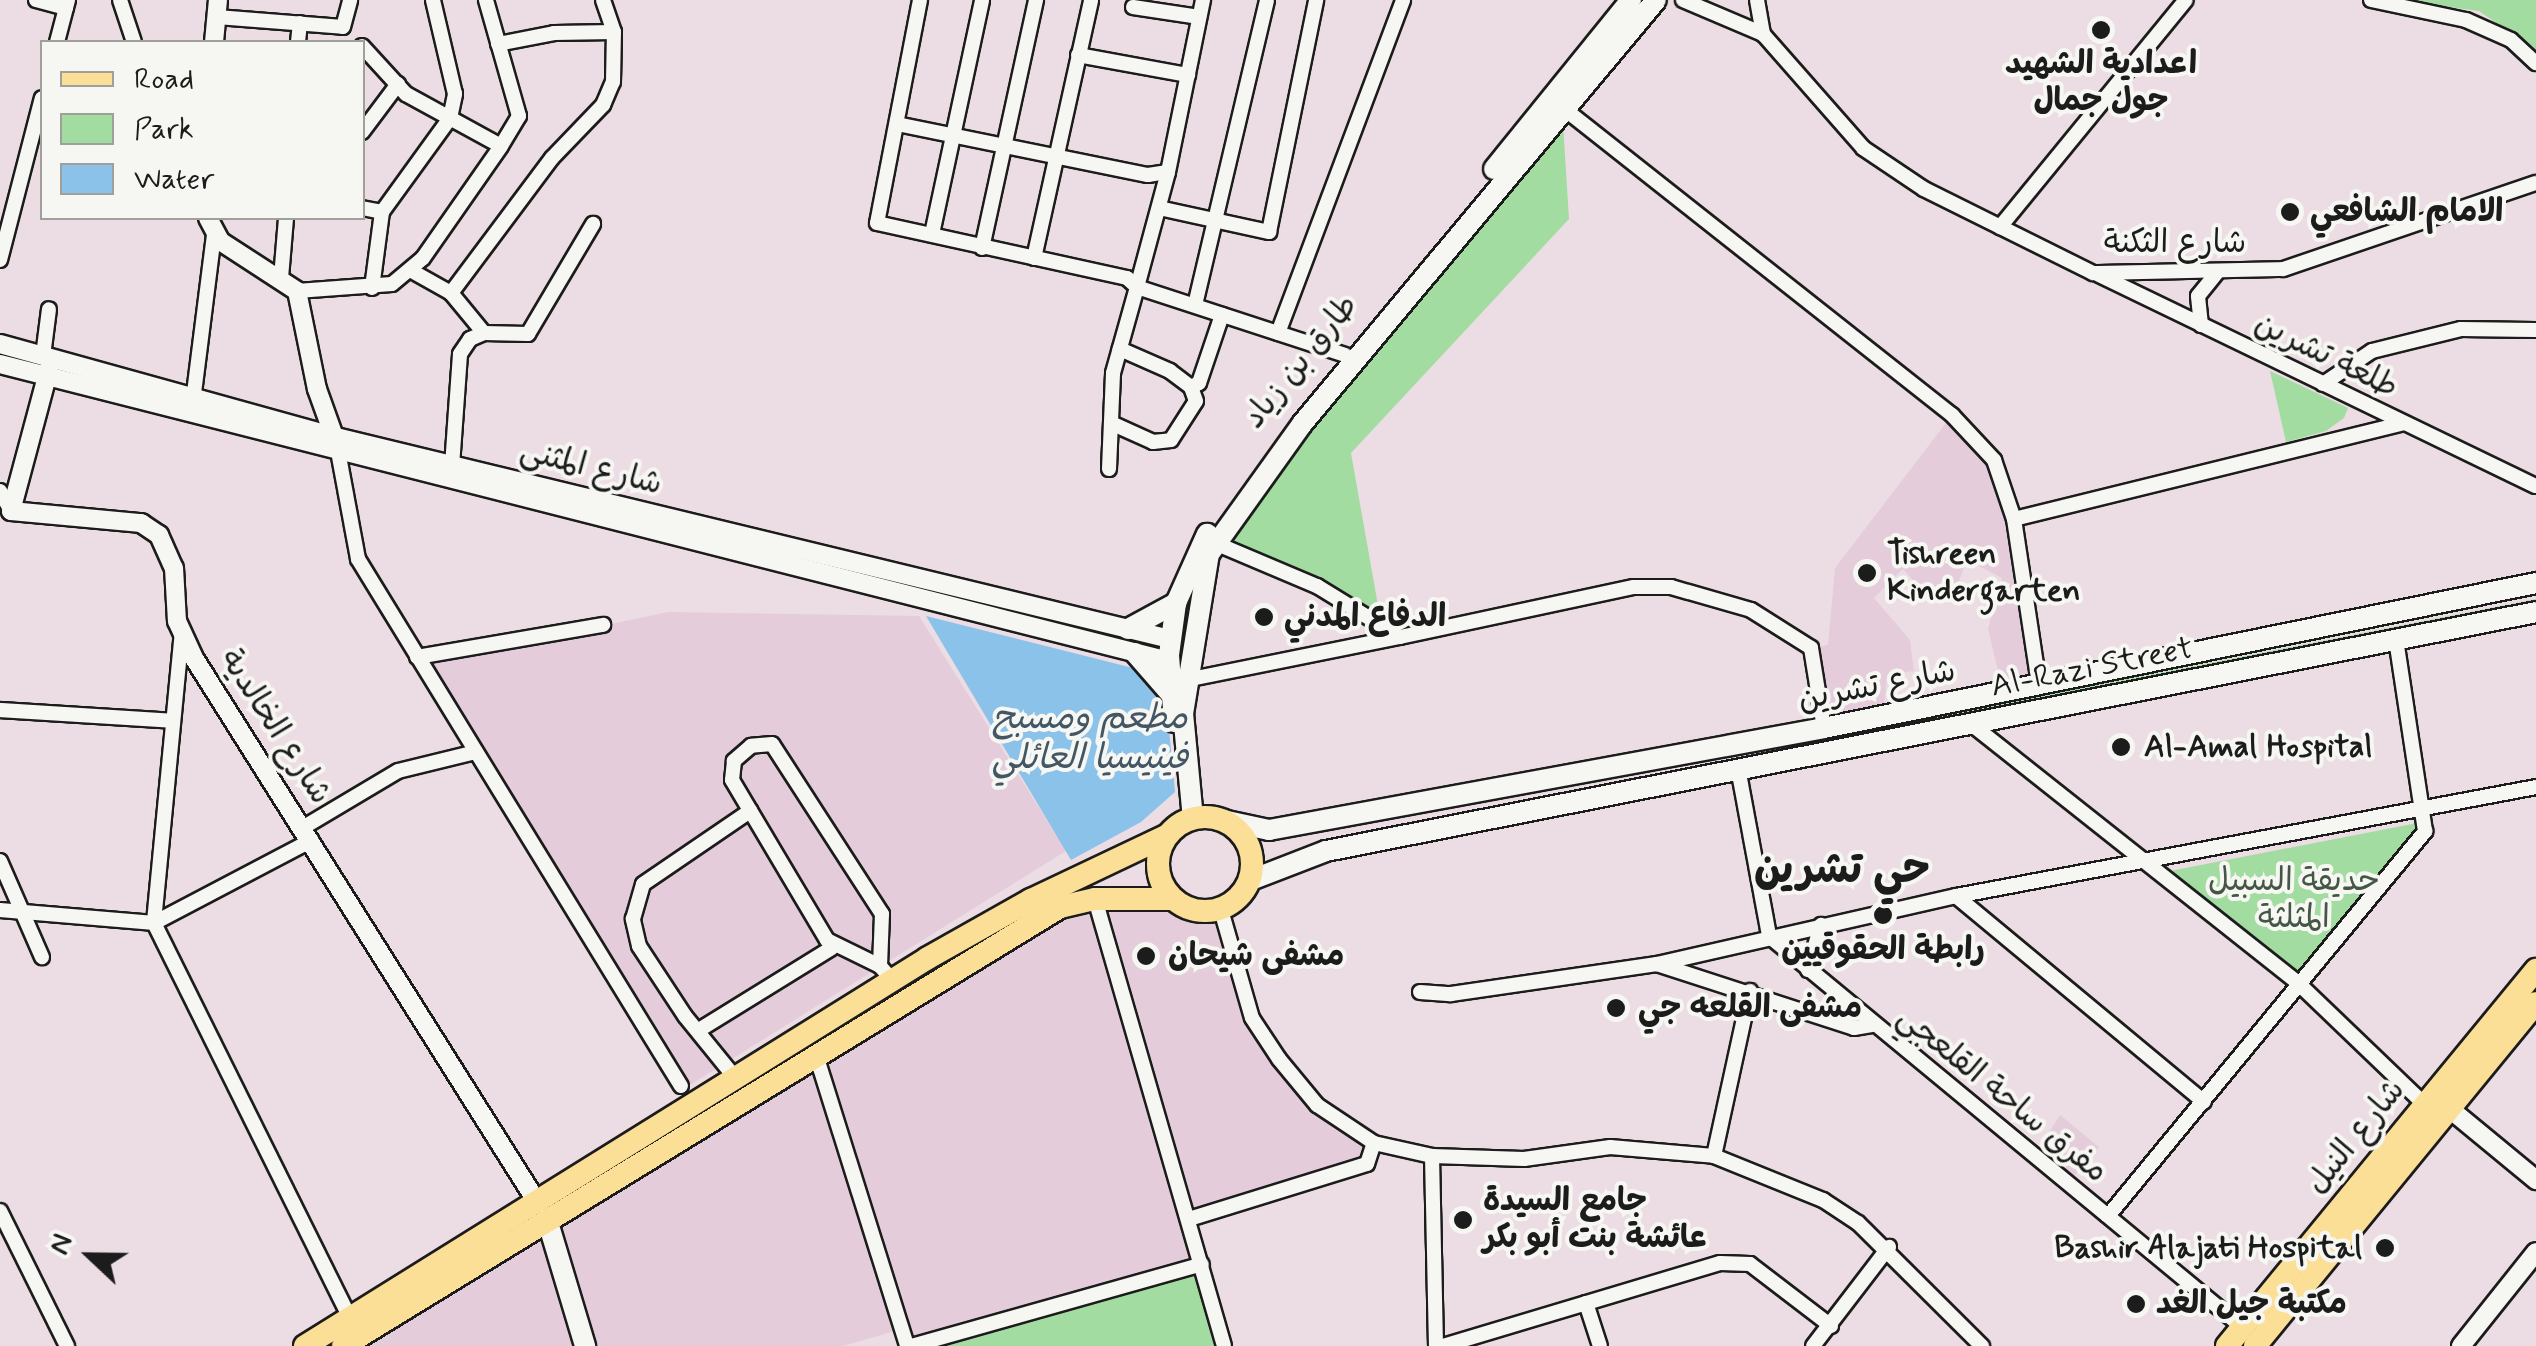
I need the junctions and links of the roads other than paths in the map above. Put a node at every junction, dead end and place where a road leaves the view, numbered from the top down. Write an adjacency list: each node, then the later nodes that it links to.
1 (36, 0): 21 (street)
2 (120, 0): 30 (street)
3 (350, 0): 26 (street)
4 (433, 0): 42 (street)
5 (486, 0): 34 (street)
6 (603, 0): 27 (street)
7 (920, 0): 43 (street)
8 (982, 0): 45 (street)
9 (1036, 0): 46 (street)
10 (1091, 0): 36 (street)
11 (1203, 0): 24 (street)
12 (1268, 0): 55 (street)
13 (1316, 0): 55 (street)
14 (1403, 0): 77 (street)
15 (1631, 0): 80 (main road, طارق بن زياد)
16 (1656, 0): 41 (main road)
17 (1683, 0): 28 (street)
18 (1757, 0): 28 (street)
19 (2186, 0): 58 (street)
20 (2371, 0): 37 (street)
21 (67, 4): 29 (street)
22 (1133, 7): 24 (street)
23 (218, 8): 25 (street); 31 (street)
24 (1199, 17): 38 (street)
25 (300, 22): 26 (street); 32 (street)
26 (342, 27): 33 (street)
27 (614, 32): 34 (street); 70 (street)
28 (1763, 34): 58 (street, شارع الثكنة)
29 (58, 40)
30 (133, 40)
31 (214, 40)
32 (298, 40)
33 (356, 40)
34 (498, 44): 47 (street)
35 (365, 49): 39 (street)
36 (1078, 55): 38 (street); 48 (street)
37 (2536, 63)
38 (1188, 75): 49 (street)
39 (398, 84): 42 (street); 44 (street)
40 (40, 106): 62 (street)
41 (1562, 108): 95 (street); 96 (main road)
42 (450, 118): 47 (street); 53 (street)
43 (897, 124): 45 (street); 59 (street)
44 (365, 128)
45 (954, 134): 46 (street); 59 (street)
46 (1005, 145): 48 (street); 60 (street)
47 (501, 146): 63 (street)
48 (1054, 155): 49 (street); 61 (street)
49 (1168, 172): 51 (street)
50 (2536, 183): 64 (street, شارع الثكنة)
51 (1158, 208): 55 (street); 67 (street)
52 (365, 209): 53 (street)
53 (382, 212): 68 (street)
54 (286, 220): 66 (street)
55 (1218, 223): 71 (street)
56 (593, 224): 76 (street)
57 (211, 226): 66 (street); 86 (street)
58 (2000, 226): 65 (street, شارع الثكنة)
59 (932, 234): 60 (street)
60 (982, 248): 61 (street)
61 (1034, 258): 67 (street)
62 (0, 260)
63 (410, 270): 68 (street); 70 (street)
64 (2218, 270): 65 (street, شارع الثكنة); 74 (street)
65 (2094, 273): 74 (street, طلعة تشرين)
66 (282, 278): 69 (street)
67 (1137, 286): 71 (street); 79 (street)
68 (372, 288): 69 (street)
69 (297, 291): 89 (street)
70 (451, 293): 76 (street)
71 (1195, 306): 73 (street)
72 (50, 309): 81 (street)
73 (1222, 314): 77 (street); 85 (street)
74 (2202, 325): 84 (street, طلعة تشرين)
75 (2536, 330): 84 (street)
76 (484, 333): 90 (street)
77 (1278, 333): 80 (street)
78 (0, 344): 81 (street, شارع المثنى)
79 (1120, 349): 85 (street); 87 (street)
80 (1344, 355): 98 (main road, طارق بن زياد)
81 (47, 357): 83 (street); 86 (street, شارع المثنى)
82 (0, 364): 83 (street, شارع المثنى)
83 (47, 379): 89 (street, شارع المثنى); 94 (street)
84 (2324, 384): 88 (street, طلعة تشرين)
85 (1192, 387): 87 (street)
86 (193, 401): 89 (street, شارع المثنى)
87 (1112, 423): 91 (street)
88 (2402, 424): 92 (street, طلعة تشرين); 95 (street)
89 (337, 444): 90 (street, شارع المثنى); 105 (street, شارع المثنى); 106 (street)
90 (452, 466): 101 (street, شارع المثنى)
91 (1110, 469)
92 (2536, 486)
93 (0, 490): 94 (street)
94 (6, 510): 102 (street, شارع الخالدية)
95 (2014, 519): 108 (street)
96 (1215, 543): 103 (street); 107 (main road)
97 (2536, 583): 108 (main road, شارع تشرين)
98 (1176, 603): 101 (main road); 107 (main road, طارق بن زياد)
99 (2536, 612): 104 (main road, Al-Razi Street)
100 (603, 625): 106 (street)
101 (1128, 629): 107 (street, شارع المثنى)
102 (182, 630): 110 (street); 122 (street, شارع الخالدية)
103 (1400, 637): 107 (street); 112 (street)
104 (2396, 640): 111 (main road, Al-Razi Street); 118 (street)
105 (1135, 652): 107 (main road); 107 (street, شارع المثنى)
106 (418, 657): 113 (street)
107 (1175, 663): 121 (main road)
108 (2039, 684): 112 (main road, شارع تشرين)
109 (0, 710): 110 (street)
110 (173, 721): 132 (street)
111 (1970, 723): 116 (main road, Al-Razi Street); 124 (street)
112 (1824, 728): 120 (main road, شارع تشرين)
113 (464, 732): 114 (street); 115 (street)
114 (476, 752): 115 (street); 149 (street)
115 (446, 758): 122 (street)
116 (1738, 768): 125 (main road, Al-Razi Street); 134 (street)
117 (2536, 787): 118 (street)
118 (2426, 809): 124 (street); 141 (street)
119 (750, 811): 135 (street); 140 (street); 146 (street)
120 (1227, 821): 121 (main road); 125 (main road)
121 (1181, 826): 127 (main road); 140 (main road)
122 (308, 834): 132 (street); 158 (street, شارع الخالدية)
123 (0, 861): 131 (street)
124 (2147, 862): 126 (street); 141 (street)
125 (1251, 880): 130 (main road)
126 (1956, 896): 133 (street); 150 (street)
127 (1172, 899): 128 (main road); 130 (main road)
128 (1094, 900): 147 (main road); 160 (street)
129 (0, 910): 131 (street)
130 (1221, 910): 153 (street)
131 (24, 912): 132 (street); 136 (street)
132 (154, 924): 166 (street)
133 (1820, 925): 134 (street); 138 (street)
134 (1769, 936): 137 (street); 138 (street, مفرق ساحة القلعجي)
135 (832, 948): 140 (street); 146 (street)
136 (42, 957)
137 (1657, 964): 142 (street); 143 (street)
138 (1808, 970): 145 (street, مفرق ساحة القلعجي)
139 (2536, 970): 151 (main road, شارع النيل)
140 (886, 973): 148 (main road)
141 (2300, 984): 150 (street); 151 (street)
142 (1420, 992)
143 (1750, 992): 145 (street); 155 (street)
144 (2536, 1003): 152 (main road, شارع النيل)
145 (1872, 1025): 159 (street, مفرق ساحة القلعجي)
146 (699, 1030): 148 (street)
147 (816, 1056): 158 (main road); 171 (street)
148 (738, 1080): 158 (main road)
149 (681, 1086)
150 (2204, 1102): 159 (street)
151 (2424, 1104): 167 (main road, شارع النيل)
152 (2450, 1109): 156 (street); 167 (main road, شارع النيل)
153 (1374, 1143): 154 (street); 160 (street)
154 (1432, 1156): 155 (street); 173 (street)
155 (1714, 1156): 161 (street)
156 (2536, 1180)
157 (0, 1211): 168 (street)
158 (542, 1211): 166 (main road); 170 (main road, شارع الخالدية)
159 (2108, 1216): 167 (street, مفرق ساحة القلعجي)
160 (1190, 1219): 163 (street)
161 (1888, 1247): 165 (street); 176 (street)
162 (2536, 1252): 177 (street)
163 (1202, 1264): 171 (street); 172 (street)
164 (1586, 1303): 165 (street); 173 (street); 174 (street)
165 (1831, 1326): 175 (street)
166 (354, 1336): 169 (main road)
167 (2241, 1340)
168 (67, 1346)
169 (305, 1346)
170 (586, 1346)
171 (909, 1346)
172 (1224, 1346)
173 (1439, 1346)
174 (1600, 1346)
175 (1813, 1346)
176 (1982, 1346)
177 (2461, 1346)

